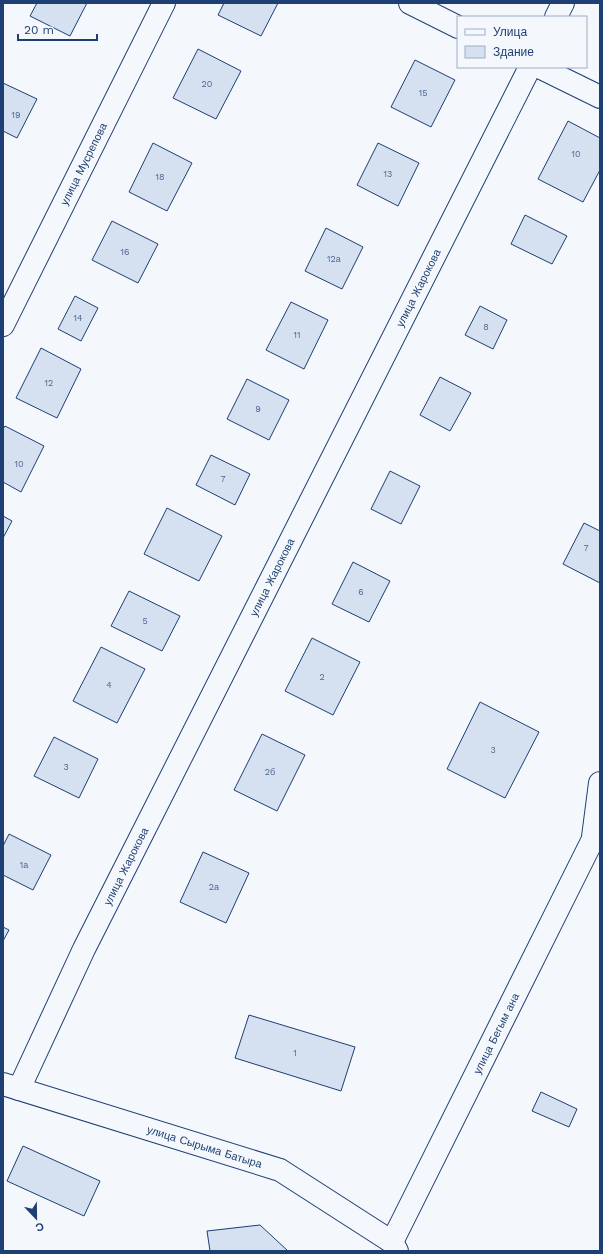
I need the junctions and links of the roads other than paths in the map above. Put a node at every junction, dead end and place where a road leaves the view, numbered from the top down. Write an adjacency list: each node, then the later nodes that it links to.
1 (164, 3): 9 (street, улица Мусрепова)
2 (410, 3): 5 (street)
3 (563, 3): 4 (street)
4 (556, 16)
5 (457, 26)
6 (529, 68): 12 (street, улица Жарокова)
7 (541, 68): 8 (street)
8 (600, 97)
9 (3, 325)
10 (600, 783): 11 (street, улица Бегым ана)
11 (597, 831): 13 (street, улица Бегым ана)
12 (11, 1087): 13 (street, улица Сырыма Батыра)
13 (394, 1247)

